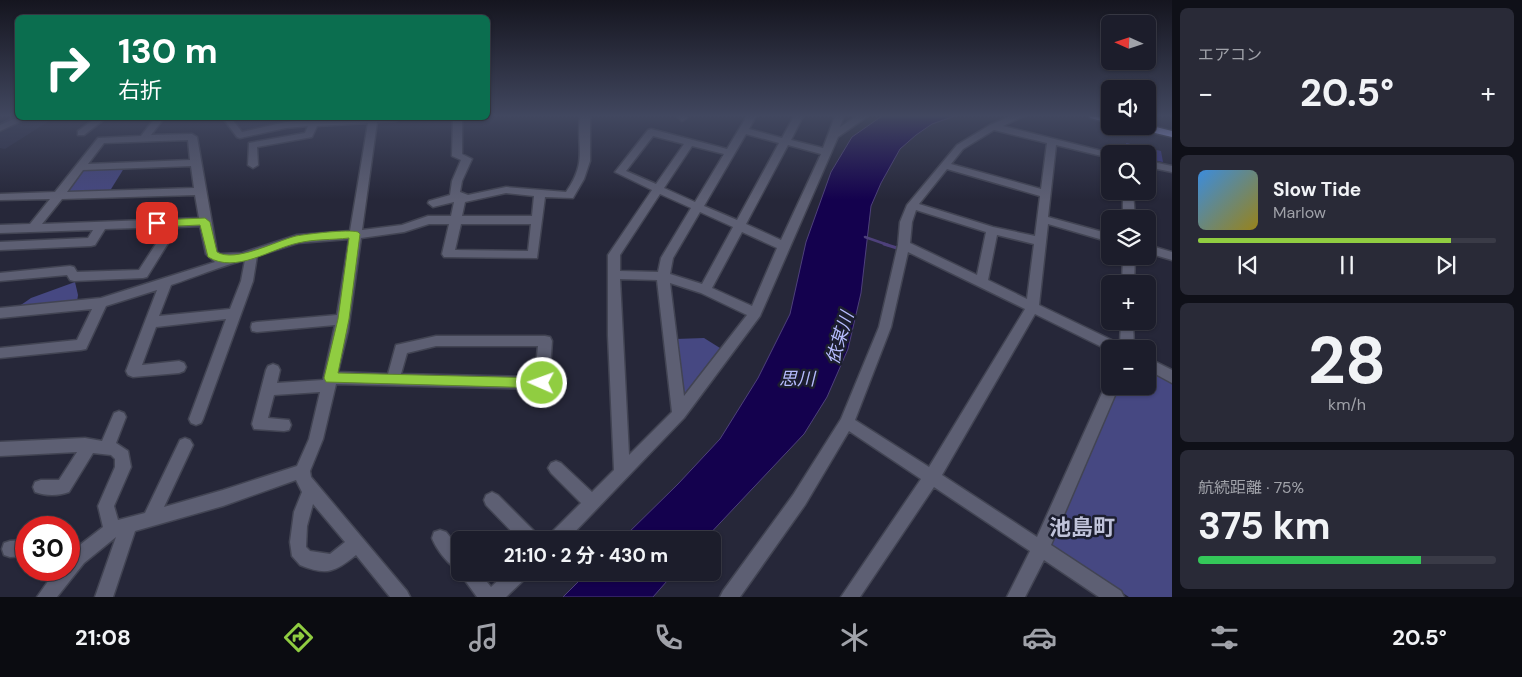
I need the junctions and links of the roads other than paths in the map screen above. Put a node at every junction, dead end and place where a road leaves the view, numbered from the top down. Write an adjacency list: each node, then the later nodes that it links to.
1 (98, 144): 24 (street)
2 (193, 144): 20 (street)
3 (258, 144): 21 (street)
4 (369, 144): 46 (street)
5 (457, 144): 32 (street)
6 (585, 144): 28 (street)
7 (642, 144): 26 (street)
8 (689, 144): 26 (street)
9 (697, 144): 18 (street)
10 (736, 144): 18 (street)
11 (784, 144): 42 (street)
12 (796, 144): 17 (street)
13 (830, 144): 17 (street)
14 (965, 144): 22 (street)
15 (1052, 144): 29 (street)
16 (1064, 144): 19 (street)
17 (826, 152): 51 (street)
18 (731, 153): 34 (street)
19 (1101, 153)
20 (196, 164): 24 (street); 27 (street)
21 (253, 165)
22 (944, 165): 29 (street); 35 (street)
23 (1156, 166): 25 (street)
24 (80, 167): 30 (street)
25 (1172, 169)
26 (658, 189): 34 (street); 56 (street)
27 (202, 191): 30 (street); 39 (street)
28 (540, 194): 32 (street); 37 (street)
29 (1046, 194): 36 (street)
30 (57, 196): 31 (street); 43 (street)
31 (0, 197)
32 (461, 197): 33 (street); 38 (street)
33 (433, 203)
34 (696, 206): 42 (street); 57 (street)
35 (912, 206): 45 (street); 49 (street)
36 (1044, 219): 47 (street); 48 (street)
37 (536, 220): 38 (street); 38 (street)
38 (455, 221): 46 (street)
39 (205, 222): 40 (street); 55 (street)
40 (175, 223): 41 (street); 58 (street)
41 (102, 225): 43 (street); 50 (street)
42 (740, 226): 51 (street); 61 (street)
43 (34, 227): 44 (street)
44 (1, 230)
45 (992, 230): 48 (street); 60 (street)
46 (354, 234): 53 (street); 67 (street)
47 (1101, 235)
48 (1040, 241): 63 (street)
49 (904, 245): 60 (street); 83 (street)
50 (0, 246)
51 (784, 246): 66 (street)
52 (1156, 251): 54 (street)
53 (252, 254): 55 (street); 65 (street)
54 (1172, 256)
55 (230, 259): 59 (street)
56 (614, 275): 57 (street); 91 (street)
57 (663, 276): 61 (street); 80 (street)
58 (0, 277)
59 (166, 281): 62 (street); 68 (street)
60 (981, 282): 63 (street)
61 (705, 290): 66 (street)
62 (101, 303): 64 (street); 71 (street)
63 (1032, 308): 70 (street); 92 (street)
64 (0, 312)
65 (236, 313): 68 (street); 82 (street)
66 (754, 313): 80 (street)
67 (344, 319): 69 (street); 77 (street)
68 (152, 322): 72 (street)
69 (257, 327)
70 (1101, 341)
71 (0, 353)
72 (180, 367)
73 (1156, 368): 75 (street)
74 (273, 370): 78 (street)
75 (1172, 377)
76 (393, 379): 76 (street); 77 (street)
77 (330, 382): 78 (street); 90 (street)
78 (268, 389): 84 (street)
79 (1108, 395): 104 (street)
80 (679, 414): 91 (street)
81 (119, 417): 87 (street)
82 (196, 419)
83 (847, 422): 92 (street); 115 (street)
84 (284, 425)
85 (90, 445): 87 (street); 88 (street); 93 (street)
86 (185, 445): 97 (street)
87 (106, 448): 99 (street)
88 (1, 451)
89 (556, 468): 96 (street)
90 (302, 471): 94 (street); 97 (street)
91 (622, 473): 96 (street)
92 (932, 477): 104 (street); 116 (street)
93 (41, 487)
94 (312, 491): 103 (street); 103 (street)
95 (492, 500): 100 (street)
96 (593, 503): 101 (street)
97 (150, 518): 98 (street)
98 (129, 524): 99 (street); 111 (street)
99 (112, 530): 106 (street)
100 (522, 531)
101 (565, 531)
102 (440, 538): 105 (street)
103 (357, 543): 112 (street)
104 (1042, 548): 117 (street); 118 (street)
105 (451, 551)
106 (80, 554)
107 (57, 581): 110 (street)
108 (475, 581): 113 (street)
109 (510, 581): 114 (street)
110 (46, 597)
111 (104, 597)
112 (401, 597)
113 (488, 597)
114 (493, 597)
115 (729, 597)
116 (850, 597)
117 (1016, 597)
118 (1115, 597)

